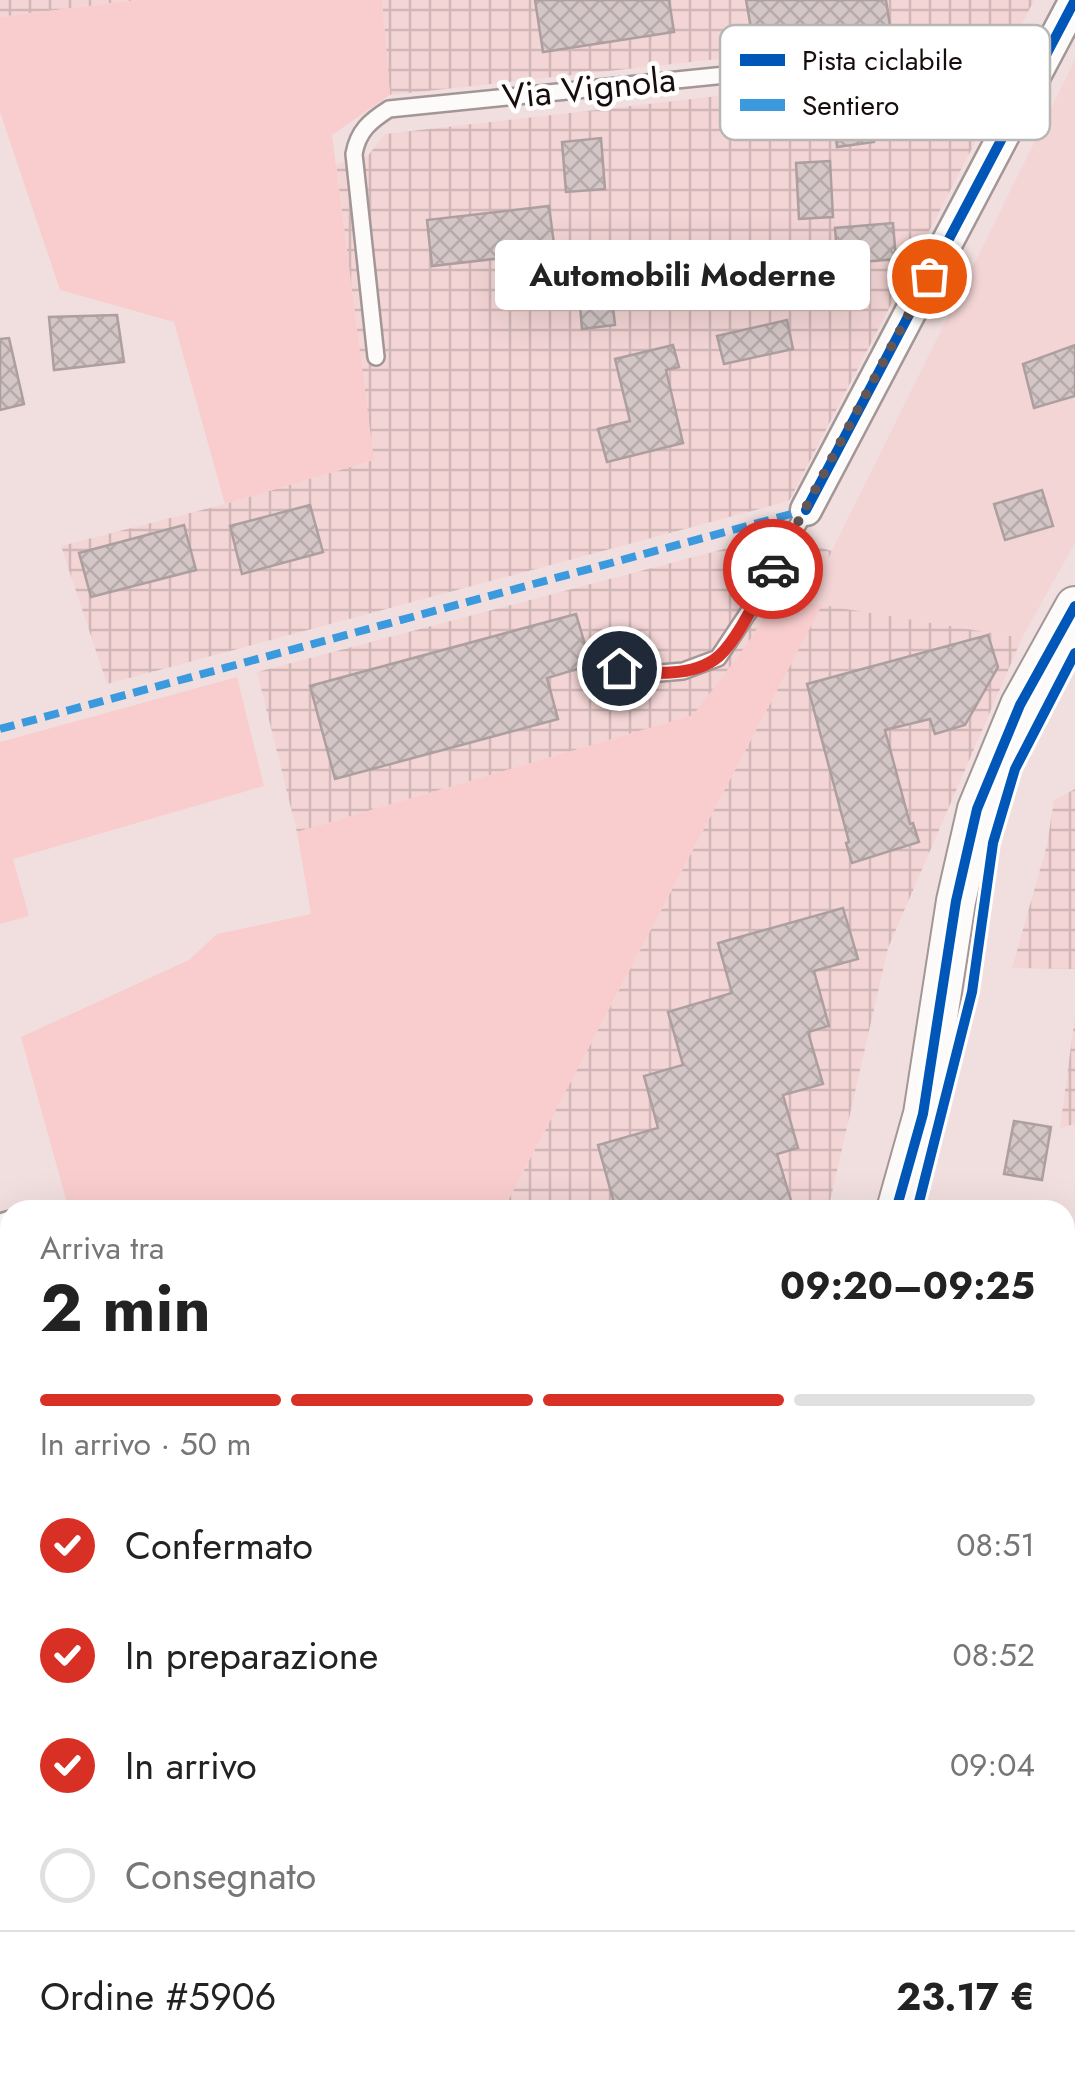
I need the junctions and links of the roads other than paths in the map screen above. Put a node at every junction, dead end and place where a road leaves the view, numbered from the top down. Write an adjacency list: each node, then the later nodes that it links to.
1 (1074, 0): 2 (street)
2 (1052, 42): 3 (street)
3 (1050, 46)
4 (720, 75): 6 (lane, Via Vignola)
5 (1000, 140): 7 (street)
6 (376, 357)
7 (806, 510): 9 (lane)
8 (1075, 606): 10 (street)
9 (619, 668)
10 (899, 1200)

